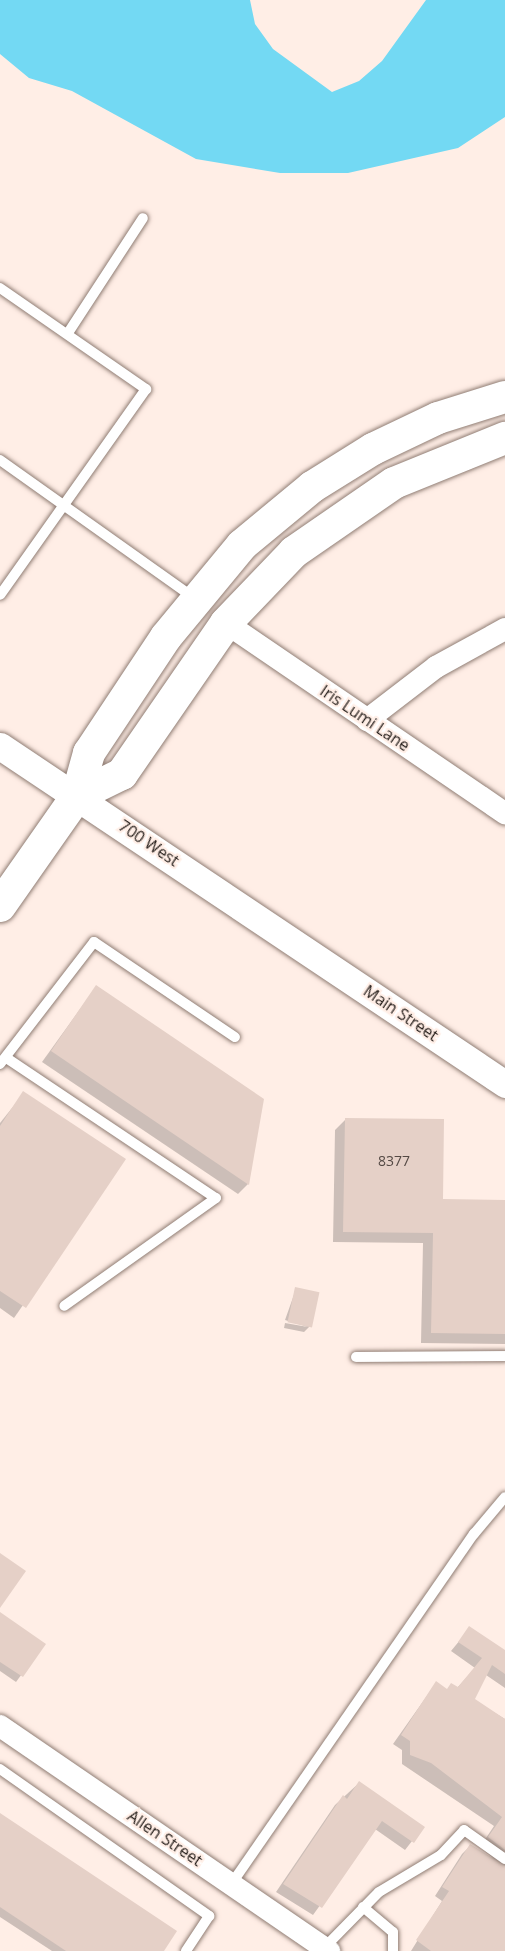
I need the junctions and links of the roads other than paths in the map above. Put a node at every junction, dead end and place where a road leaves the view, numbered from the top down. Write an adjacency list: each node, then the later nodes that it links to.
1 (143, 218): 3 (lane)
2 (0, 288): 3 (lane)
3 (68, 333): 7 (lane)
4 (505, 397): 9 (main road)
5 (505, 438): 10 (main road)
6 (0, 460): 7 (lane)
7 (67, 505): 8 (lane); 9 (lane)
8 (0, 595)
9 (194, 598): 14 (main road)
10 (226, 623): 12 (street, Iris Lumi Lane); 14 (main road)
11 (505, 629): 12 (street)
12 (367, 720): 15 (street, Iris Lumi Lane)
13 (0, 746): 14 (street, 700 West)
14 (77, 796): 16 (main road); 17 (street, 700 West)
15 (505, 813)
16 (0, 906)
17 (297, 942): 20 (street, Main Street)
18 (235, 1037): 19 (lane)
19 (4, 1061): 21 (lane)
20 (505, 1084)
21 (64, 1306)
22 (505, 1356): 23 (lane)
23 (356, 1357)
24 (505, 1497): 28 (lane)
25 (0, 1726): 28 (street, Allen Street)
26 (0, 1769): 31 (lane)
27 (505, 1858): 29 (lane)
28 (232, 1883): 30 (street, Allen Street)
29 (363, 1907): 30 (lane); 32 (lane)
30 (327, 1949)
31 (186, 1951)
32 (393, 1951)

